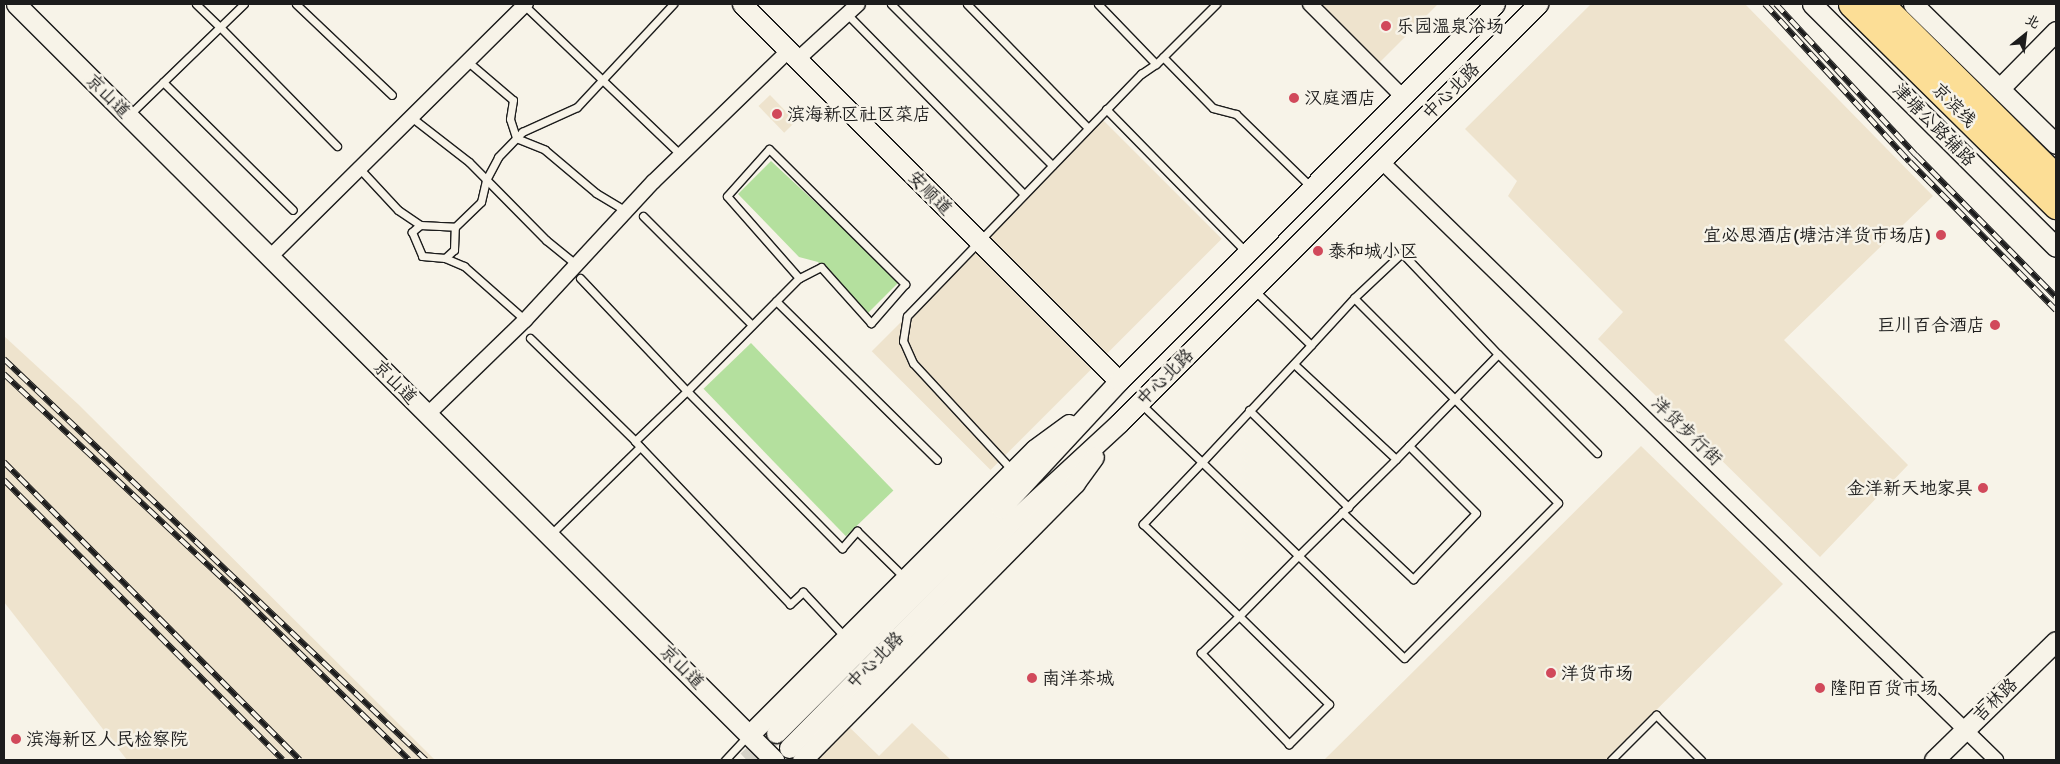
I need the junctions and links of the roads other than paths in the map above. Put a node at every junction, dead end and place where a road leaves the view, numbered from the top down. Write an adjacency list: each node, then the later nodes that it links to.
1 (16, 4): 33 (street, 京山道)
2 (196, 4): 21 (lane)
3 (244, 4): 21 (lane)
4 (296, 4): 30 (lane)
5 (525, 4): 25 (street); 27 (lane)
6 (673, 4): 27 (lane)
7 (742, 4): 23 (street, 安顺道)
8 (858, 4): 20 (street)
9 (891, 4): 41 (lane)
10 (967, 4): 35 (lane)
11 (1098, 4): 26 (lane)
12 (1310, 4): 31 (street)
13 (1496, 4): 31 (street, 中心北路)
14 (1538, 4): 40 (street, 中心北路)
15 (1812, 4): 54 (street, 津塘公路辅路)
16 (1851, 4): 47 (highway, 京滨线)
17 (1881, 4): 43 (highway, 京滨线)
18 (1913, 4): 29 (street)
19 (1211, 6): 24 (lane)
20 (847, 14): 23 (street); 46 (lane)
21 (220, 27): 28 (lane); 38 (lane)
22 (2056, 31): 29 (street)
23 (793, 55): 39 (street); 53 (street, 安顺道)
24 (1163, 57): 26 (lane); 45 (lane)
25 (467, 61): 34 (street); 36 (lane)
26 (1156, 64): 32 (lane)
27 (601, 78): 36 (lane); 39 (lane)
28 (163, 82): 33 (lane); 48 (lane)
29 (2000, 88): 37 (street)
30 (392, 95)
31 (1403, 97): 45 (street, 中心北路)
32 (1106, 109): 35 (lane); 55 (lane)
33 (128, 116): 56 (street, 京山道)
34 (410, 117): 42 (street); 44 (lane)
35 (1088, 128): 41 (lane)
36 (516, 138): 44 (lane); 49 (lane)
37 (2056, 144)
38 (337, 146)
39 (681, 155): 49 (street)
40 (1381, 161): 61 (street, 中心北路); 91 (street, 洋货步行街)
41 (1052, 165): 46 (lane)
42 (359, 168): 51 (lane); 56 (street)
43 (2056, 177)
44 (486, 180): 52 (lane); 58 (lane)
45 (1312, 188): 55 (street, 中心北路)
46 (1024, 194): 53 (lane)
47 (2056, 206)
48 (293, 210)
49 (626, 211): 58 (street)
50 (643, 216): 65 (lane)
51 (420, 225): 52 (lane); 57 (lane)
52 (455, 227): 57 (lane)
53 (978, 242): 70 (street, 安顺道); 83 (lane)
54 (2056, 247)
55 (1247, 253): 70 (street, 中心北路)
56 (270, 257): 76 (street, 京山道)
57 (444, 258): 64 (lane)
58 (576, 264): 64 (street)
59 (580, 278): 71 (lane)
60 (799, 278): 60 (lane); 63 (lane)
61 (1253, 289): 67 (lane); 73 (street, 中心北路)
62 (1354, 298): 67 (lane); 68 (lane); 72 (lane)
63 (776, 301): 65 (lane); 81 (lane)
64 (525, 320): 76 (street)
65 (752, 325): 71 (lane)
66 (530, 338): 77 (lane)
67 (1311, 345): 69 (lane)
68 (1498, 354): 72 (lane); 79 (lane)
69 (1294, 364): 75 (lane); 80 (lane)
70 (1119, 381): 74 (street, 中心北路)
71 (687, 391): 77 (lane); 87 (lane)
72 (1455, 400): 78 (lane); 86 (lane)
73 (1140, 402): 82 (lane); 94 (street, 中心北路)
74 (1098, 403): 83 (street); 92 (street, 中心北路)
75 (1249, 410): 82 (lane); 84 (lane)
76 (428, 414): 85 (street, 京山道)
77 (637, 444): 85 (lane); 89 (lane)
78 (1409, 446): 80 (lane); 84 (lane)
79 (1597, 453)
80 (1396, 458): 84 (lane)
81 (937, 460)
82 (1202, 462): 86 (lane); 88 (lane)
83 (1013, 472): 87 (street)
84 (1345, 509): 86 (lane)
85 (550, 535): 93 (street, 京山道)
86 (1298, 556): 88 (lane)
87 (905, 578): 89 (street)
88 (1239, 616): 88 (lane)
89 (845, 637): 93 (street)
90 (2056, 641): 91 (street, 吉林路)
91 (1965, 729): 99 (street, 吉林路); 100 (street, 洋货步行街)
92 (776, 733)
93 (748, 735): 95 (lane); 96 (street, 京山道)
94 (795, 754)
95 (725, 760)
96 (774, 760)
97 (1612, 760): 98 (lane)
98 (1701, 760)
99 (1934, 760)
100 (1996, 760)

